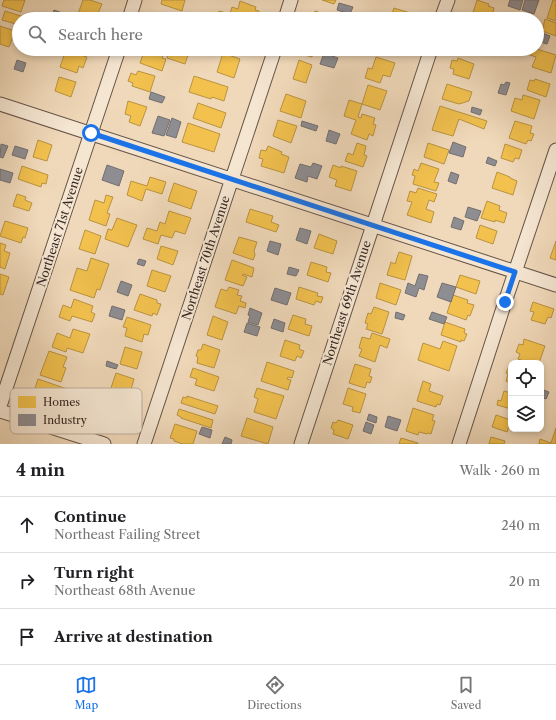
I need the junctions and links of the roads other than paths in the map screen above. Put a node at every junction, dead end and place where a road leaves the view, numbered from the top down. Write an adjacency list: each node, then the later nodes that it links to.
1 (135, 0): 4 (street)
2 (291, 0): 5 (street)
3 (448, 0): 6 (street)
4 (131, 12)
5 (287, 12)
6 (444, 12)
7 (117, 56): 11 (street, Northeast 71st Avenue)
8 (273, 56): 13 (street, Northeast 70th Avenue)
9 (429, 56): 14 (street, Northeast 69th Avenue)
10 (0, 104): 11 (street)
11 (91, 133): 13 (street); 17 (street, Northeast 71st Avenue)
12 (556, 150): 15 (street)
13 (232, 179): 14 (street); 22 (street, Northeast 70th Avenue)
14 (373, 226): 15 (street); 23 (street, Northeast 69th Avenue)
15 (515, 272): 16 (street); 24 (street)
16 (556, 285)
17 (0, 406)
18 (0, 411): 19 (street)
19 (10, 414)
20 (72, 434): 21 (street)
21 (104, 444)
22 (144, 444)
23 (301, 444)
24 (459, 444)

